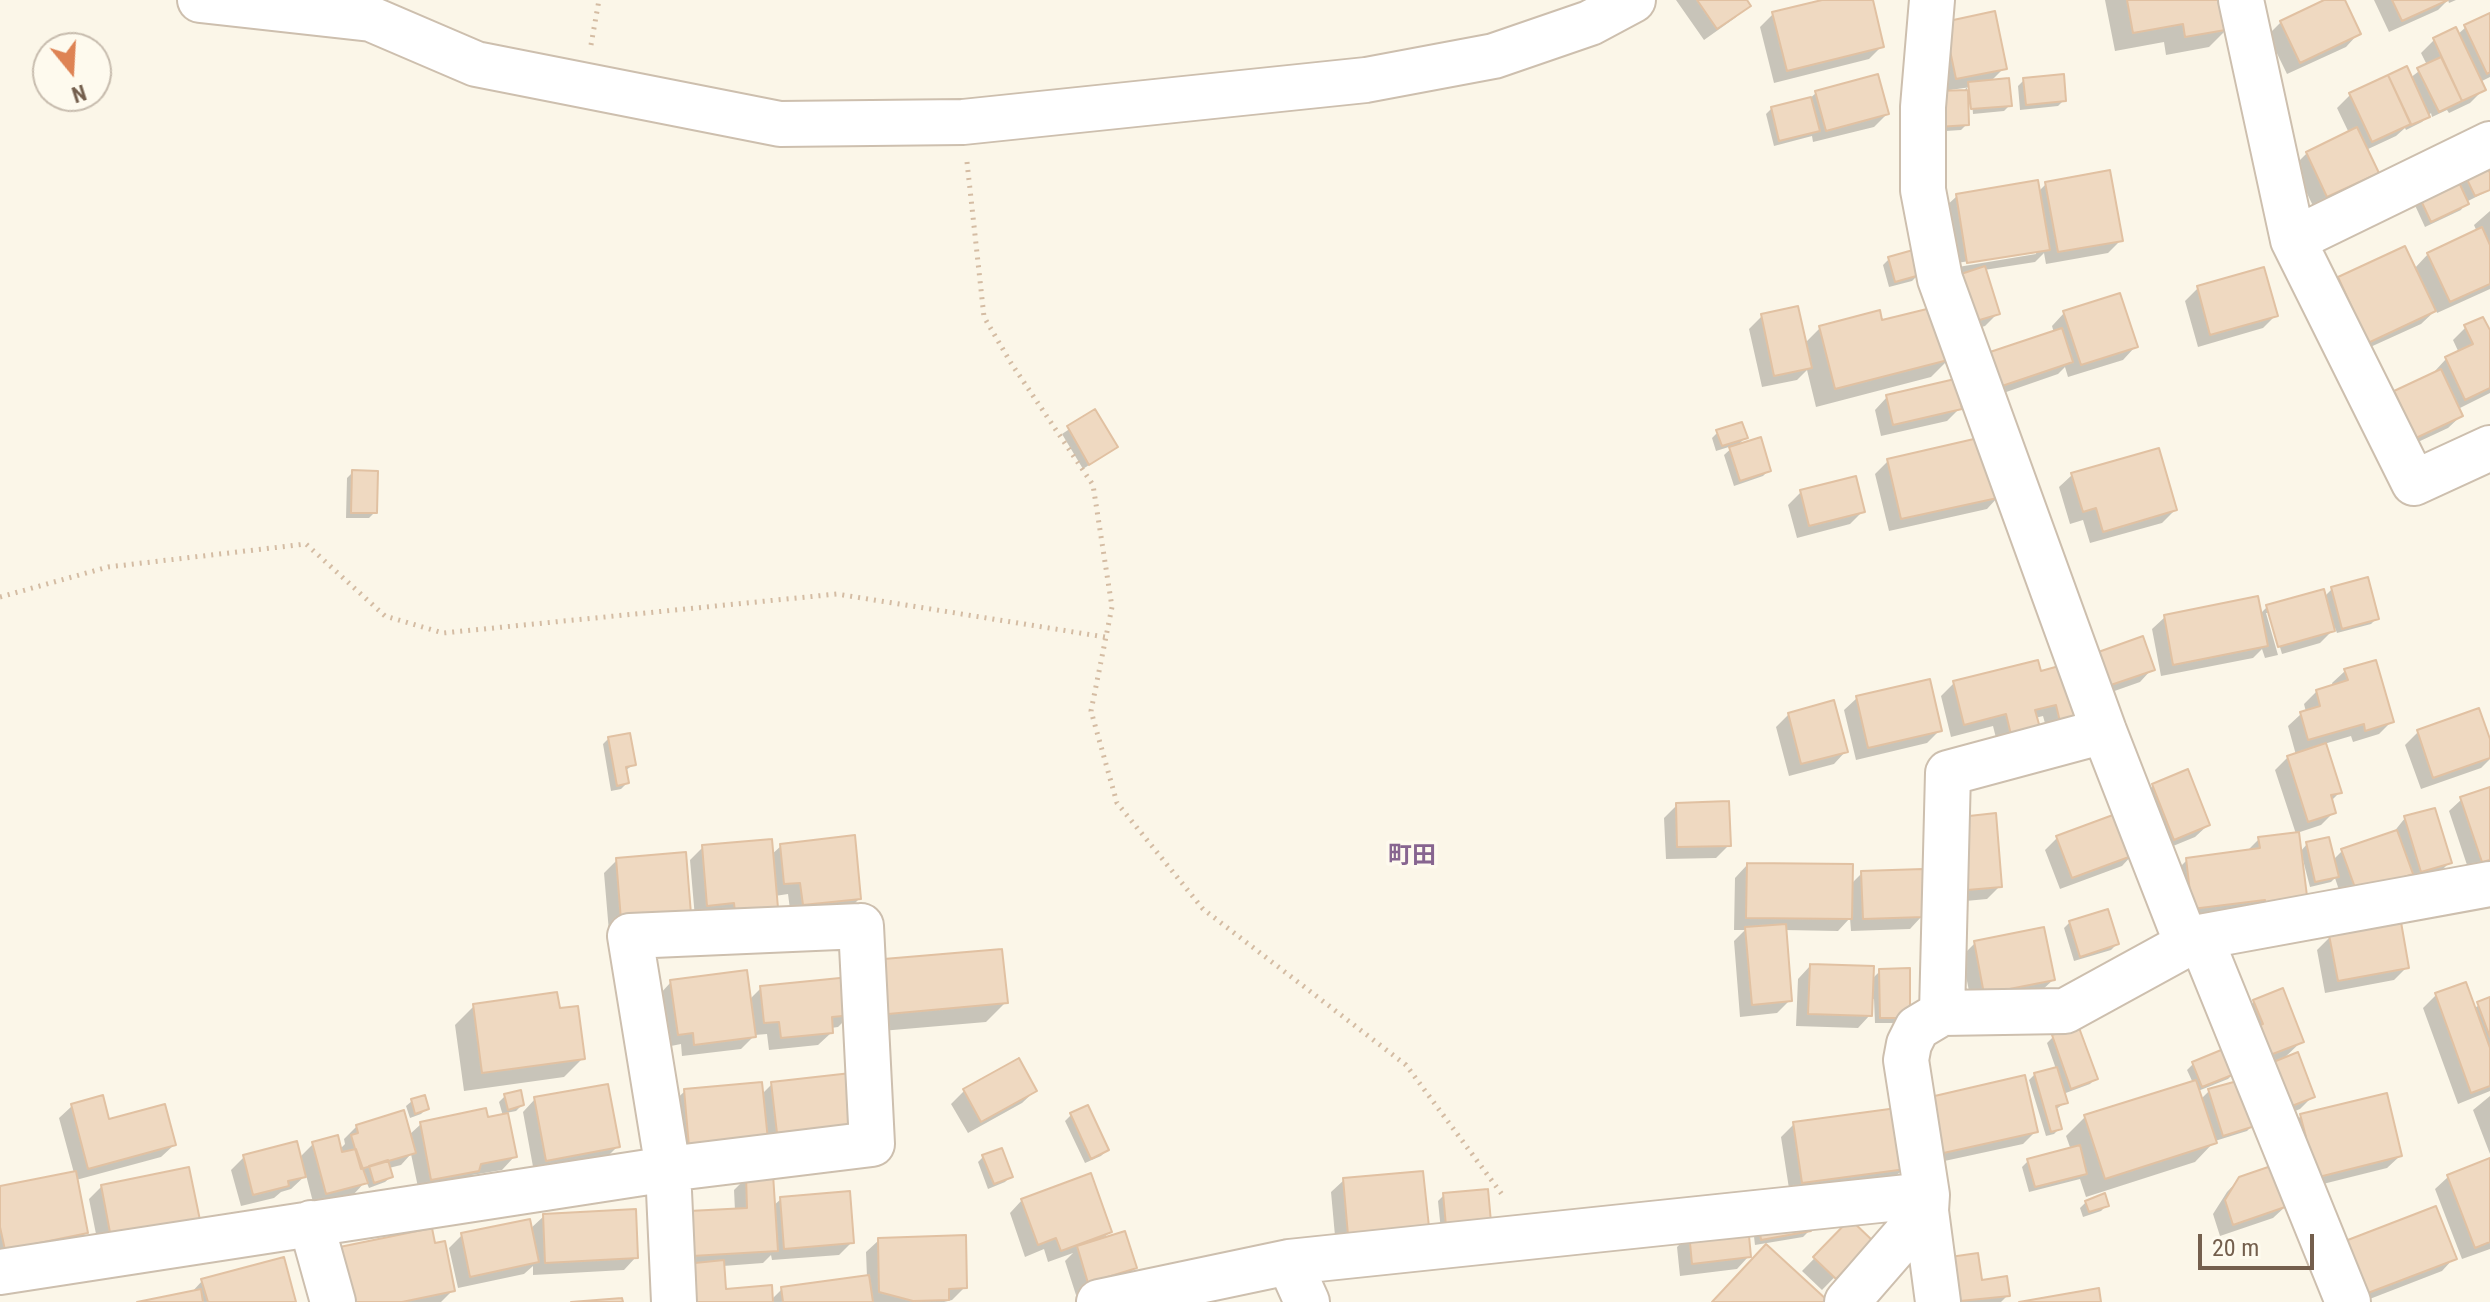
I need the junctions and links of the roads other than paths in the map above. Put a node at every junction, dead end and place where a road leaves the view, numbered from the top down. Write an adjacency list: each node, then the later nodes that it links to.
1 (200, 0): 2 (street)
2 (1633, 0)
3 (1932, 0): 8 (street)
4 (2241, 0): 6 (street)
5 (2490, 144): 6 (street)
6 (2293, 240): 7 (street)
7 (2490, 448)
8 (2104, 731): 10 (street); 11 (street)
9 (2490, 886): 10 (street)
10 (2194, 941): 11 (street); 23 (street)
11 (1942, 1013): 13 (street)
12 (668, 1169): 12 (street); 14 (street); 18 (street)
13 (1927, 1203): 15 (street); 21 (street); 22 (street)
14 (311, 1223): 16 (street); 17 (street)
15 (1289, 1262): 19 (street); 20 (street)
16 (0, 1272)
17 (333, 1302)
18 (674, 1302)
19 (1099, 1302)
20 (1307, 1302)
21 (1847, 1302)
22 (1938, 1302)
23 (2348, 1302)

